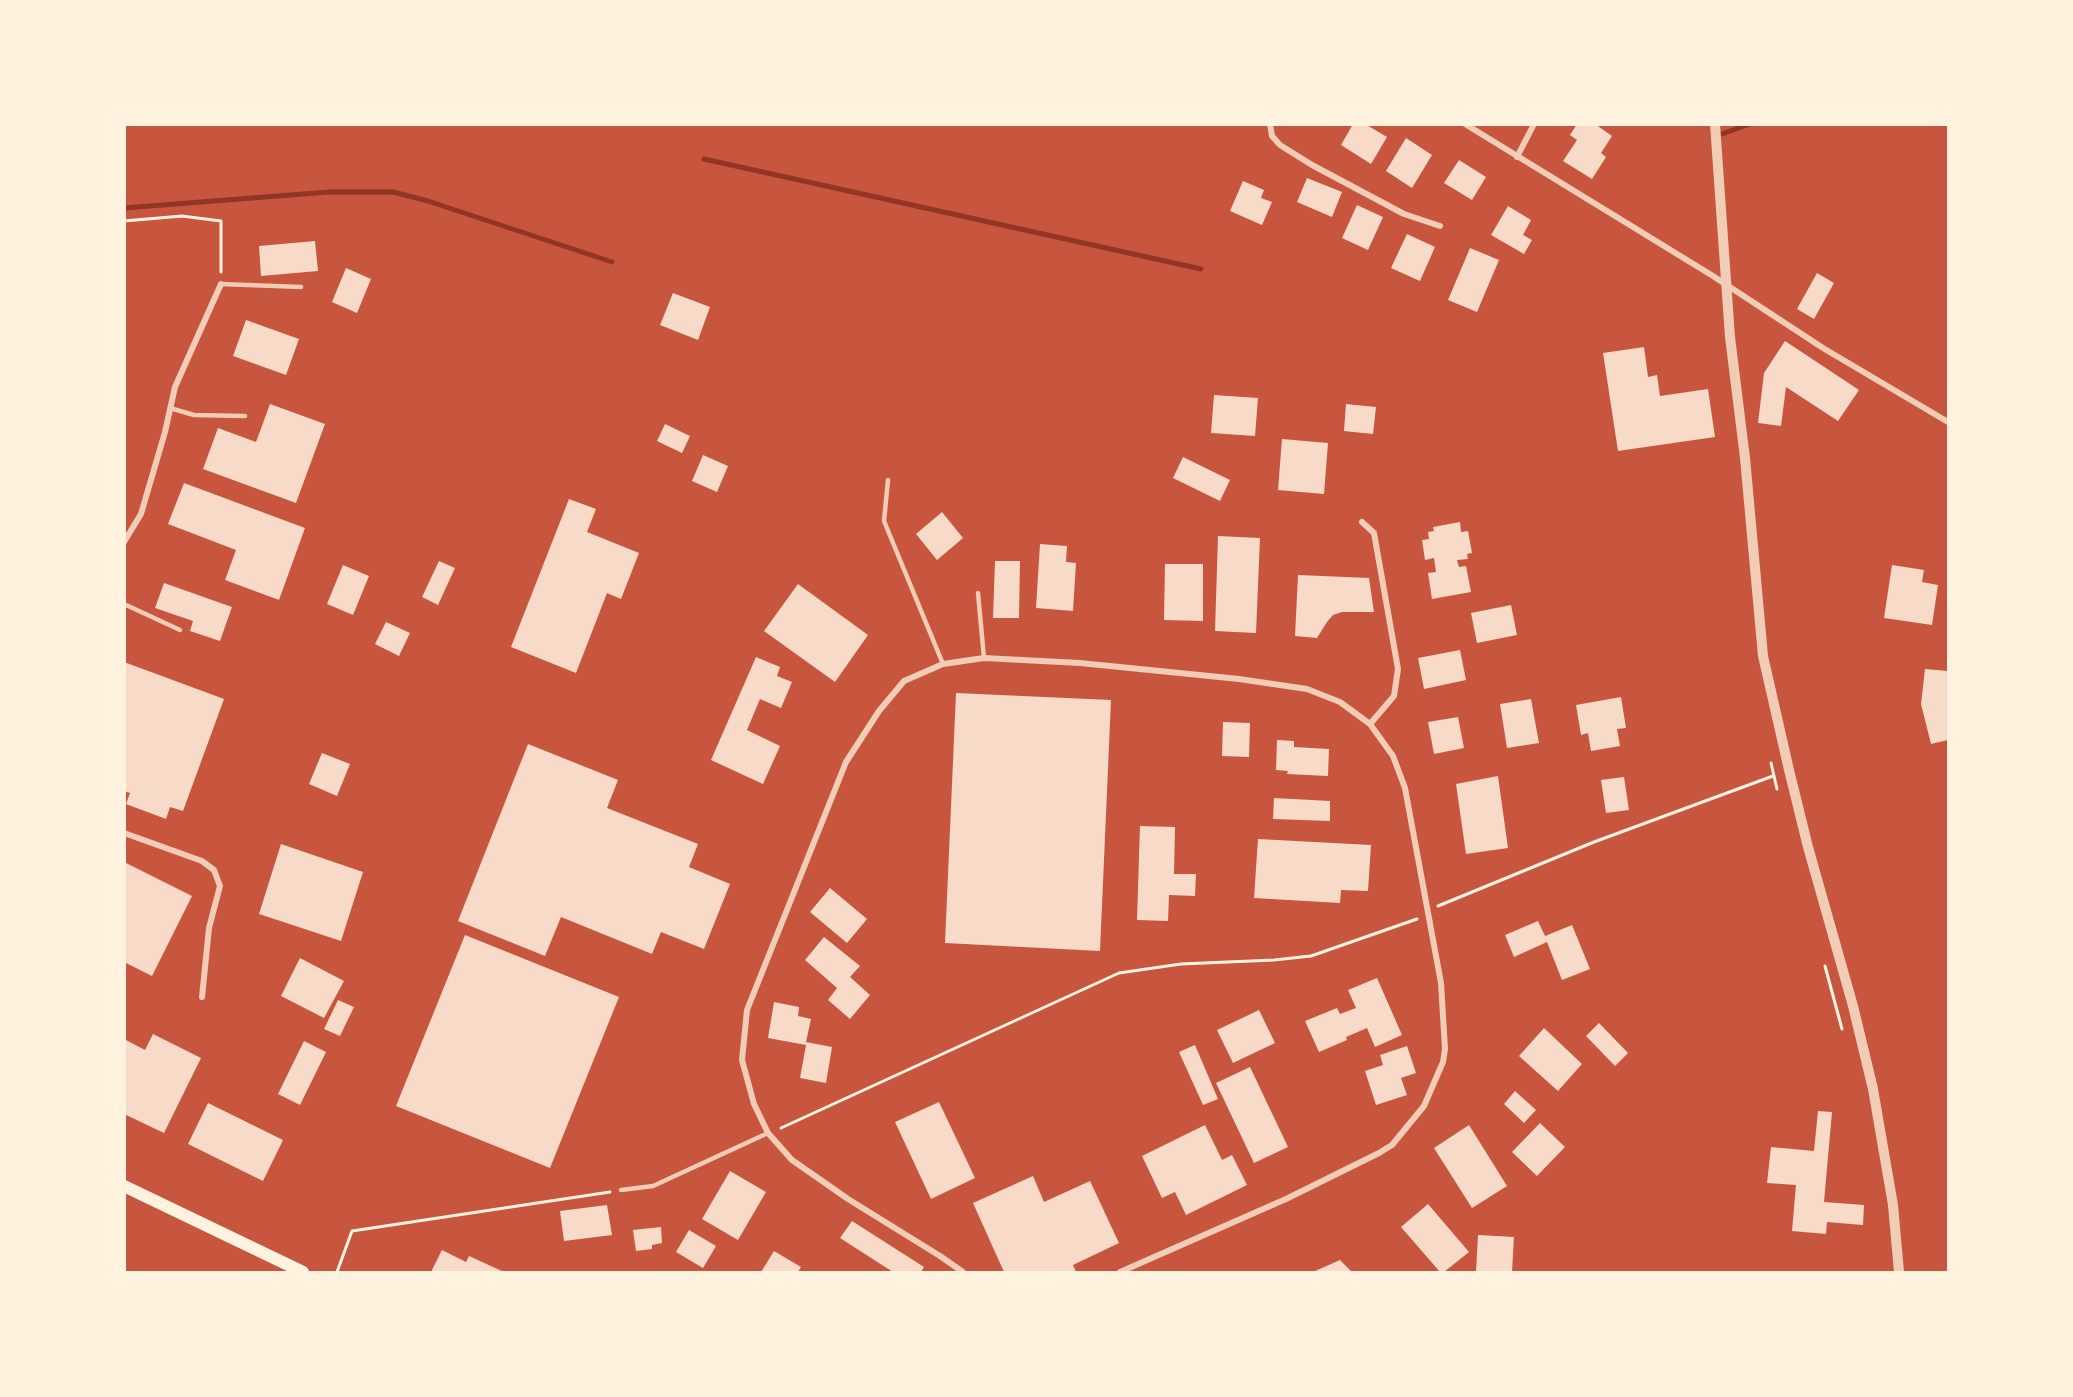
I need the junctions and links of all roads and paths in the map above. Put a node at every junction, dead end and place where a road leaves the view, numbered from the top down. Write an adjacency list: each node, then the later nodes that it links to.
1 (1270, 124): 7 (street)
2 (1465, 124): 5 (street)
3 (1534, 124): 5 (street)
4 (1715, 124): 9 (street)
5 (1517, 158): 9 (street)
6 (124, 221): 8 (path)
7 (1440, 226)
8 (220, 284): 10 (lane); 11 (street)
9 (1727, 286): 13 (street); 23 (street)
10 (301, 287)
11 (170, 408): 12 (lane); 16 (street)
12 (245, 416)
13 (1948, 422)
14 (888, 480): 21 (lane)
15 (1362, 522): 22 (street)
16 (124, 542)
17 (978, 593): 20 (lane)
18 (124, 604): 19 (lane)
19 (180, 630)
20 (984, 658): 21 (street); 22 (street)
21 (943, 664): 28 (street)
22 (1370, 724): 25 (street)
23 (1789, 770): 25 (path); 35 (street)
24 (124, 832): 27 (street)
25 (1429, 911): 34 (street)
26 (1415, 920): 28 (path)
27 (202, 997)
28 (768, 1133): 30 (lane); 33 (street)
29 (124, 1186): 31 (main road)
30 (621, 1191): 32 (path)
31 (303, 1272)
32 (337, 1272)
33 (963, 1272)
34 (1120, 1272)
35 (1899, 1272)

